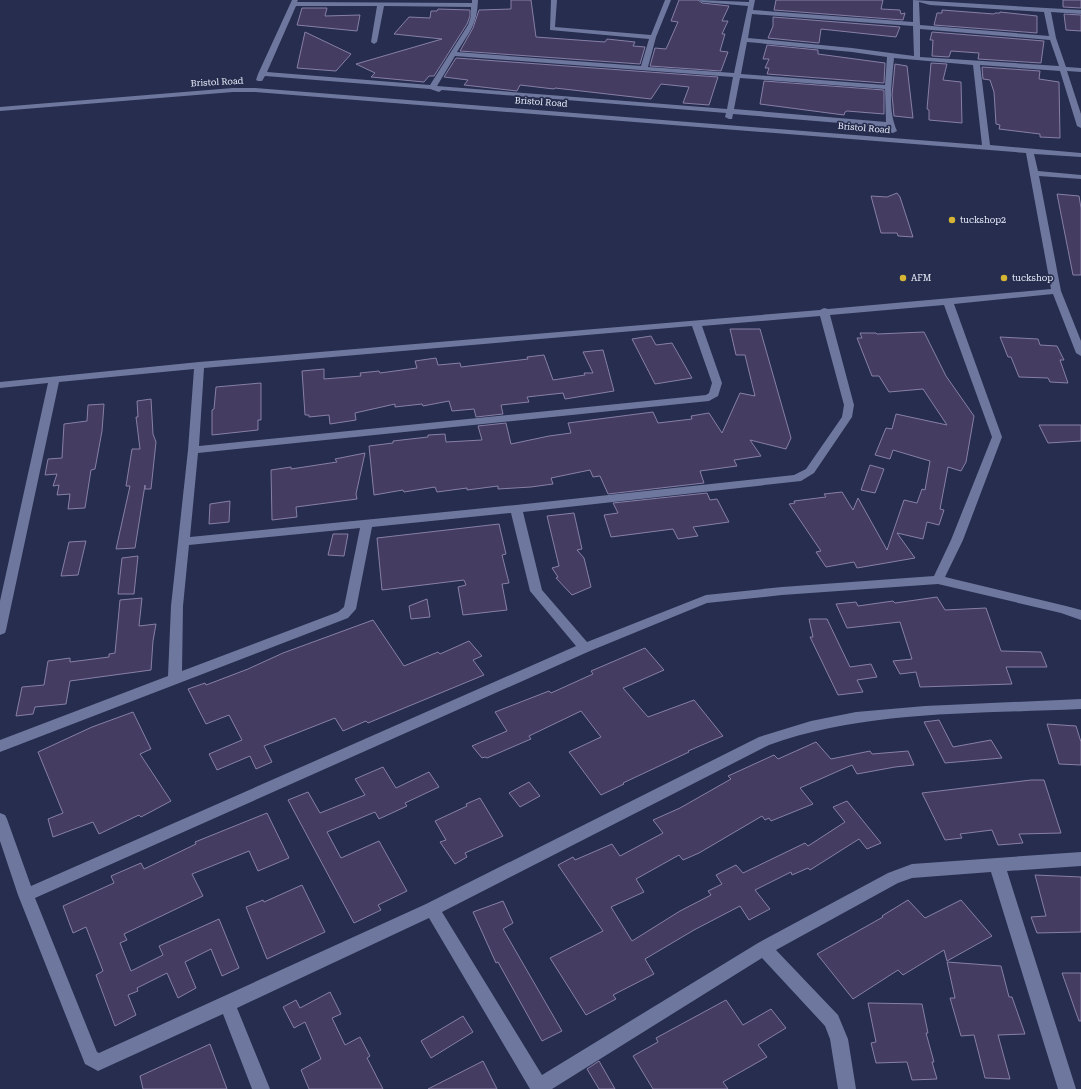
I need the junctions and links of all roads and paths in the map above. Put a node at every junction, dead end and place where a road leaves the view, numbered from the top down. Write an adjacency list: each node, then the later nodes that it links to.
1 (554, 0): 12 (street)
2 (668, 0): 12 (street)
3 (702, 0): 8 (street)
4 (917, 0): 9 (street); 11 (street)
5 (294, 2): 7 (street); 23 (street)
6 (475, 2): 7 (street); 16 (street)
7 (381, 4): 15 (street)
8 (751, 5): 11 (street); 14 (street)
9 (1047, 10): 10 (street); 13 (street)
10 (1081, 12)
11 (917, 26): 13 (street); 18 (street)
12 (653, 37): 20 (street)
13 (1053, 38): 21 (street)
14 (744, 40): 17 (street); 24 (street)
15 (374, 42)
16 (454, 54): 20 (street); 26 (street)
17 (890, 56): 18 (street); 25 (street)
18 (917, 58): 19 (street)
19 (976, 63): 21 (street); 35 (street)
20 (644, 68): 24 (street)
21 (1064, 69): 22 (street); 32 (street)
22 (1081, 70)
23 (262, 74): 26 (street); 27 (street)
24 (737, 75): 25 (street); 30 (street)
25 (888, 87): 31 (street)
26 (433, 88): 29 (street); 30 (street)
27 (255, 90): 28 (street, Bristol Road); 29 (street, Bristol Road)
28 (0, 109)
29 (518, 110): 33 (street, Bristol Road)
30 (730, 111): 31 (street); 33 (street)
31 (890, 126): 34 (street)
32 (1081, 126)
33 (727, 127): 34 (street, Bristol Road)
34 (900, 141): 35 (street, Bristol Road)
35 (986, 148): 36 (street, Bristol Road)
36 (1030, 151): 37 (street, Bristol Road); 38 (street)
37 (1081, 155)
38 (1035, 174): 39 (street); 40 (street)
39 (1081, 178)
40 (1056, 290): 41 (street); 44 (street)
41 (948, 302): 42 (street); 52 (street)
42 (824, 311): 43 (street); 49 (street)
43 (696, 323): 45 (street); 48 (street)
44 (1081, 353)
45 (199, 365): 46 (street); 48 (street)
46 (54, 380): 47 (street); 54 (street)
47 (0, 385)
48 (193, 450): 51 (street)
49 (516, 509): 50 (street); 55 (street)
50 (367, 524): 51 (street); 56 (street)
51 (183, 542): 56 (street)
52 (938, 580): 53 (street); 55 (street)
53 (1081, 616)
54 (0, 630)
55 (585, 648): 62 (street)
56 (175, 680): 58 (street)
57 (1081, 704): 63 (street)
58 (0, 746)
59 (0, 819): 62 (street)
60 (1081, 859): 61 (street)
61 (997, 865): 64 (street); 69 (street)
62 (26, 895): 65 (street)
63 (432, 909): 65 (street); 66 (street)
64 (764, 948): 66 (street); 68 (street)
65 (228, 1004): 67 (street)
66 (540, 1088)
67 (261, 1089)
68 (847, 1089)
69 (1067, 1089)

